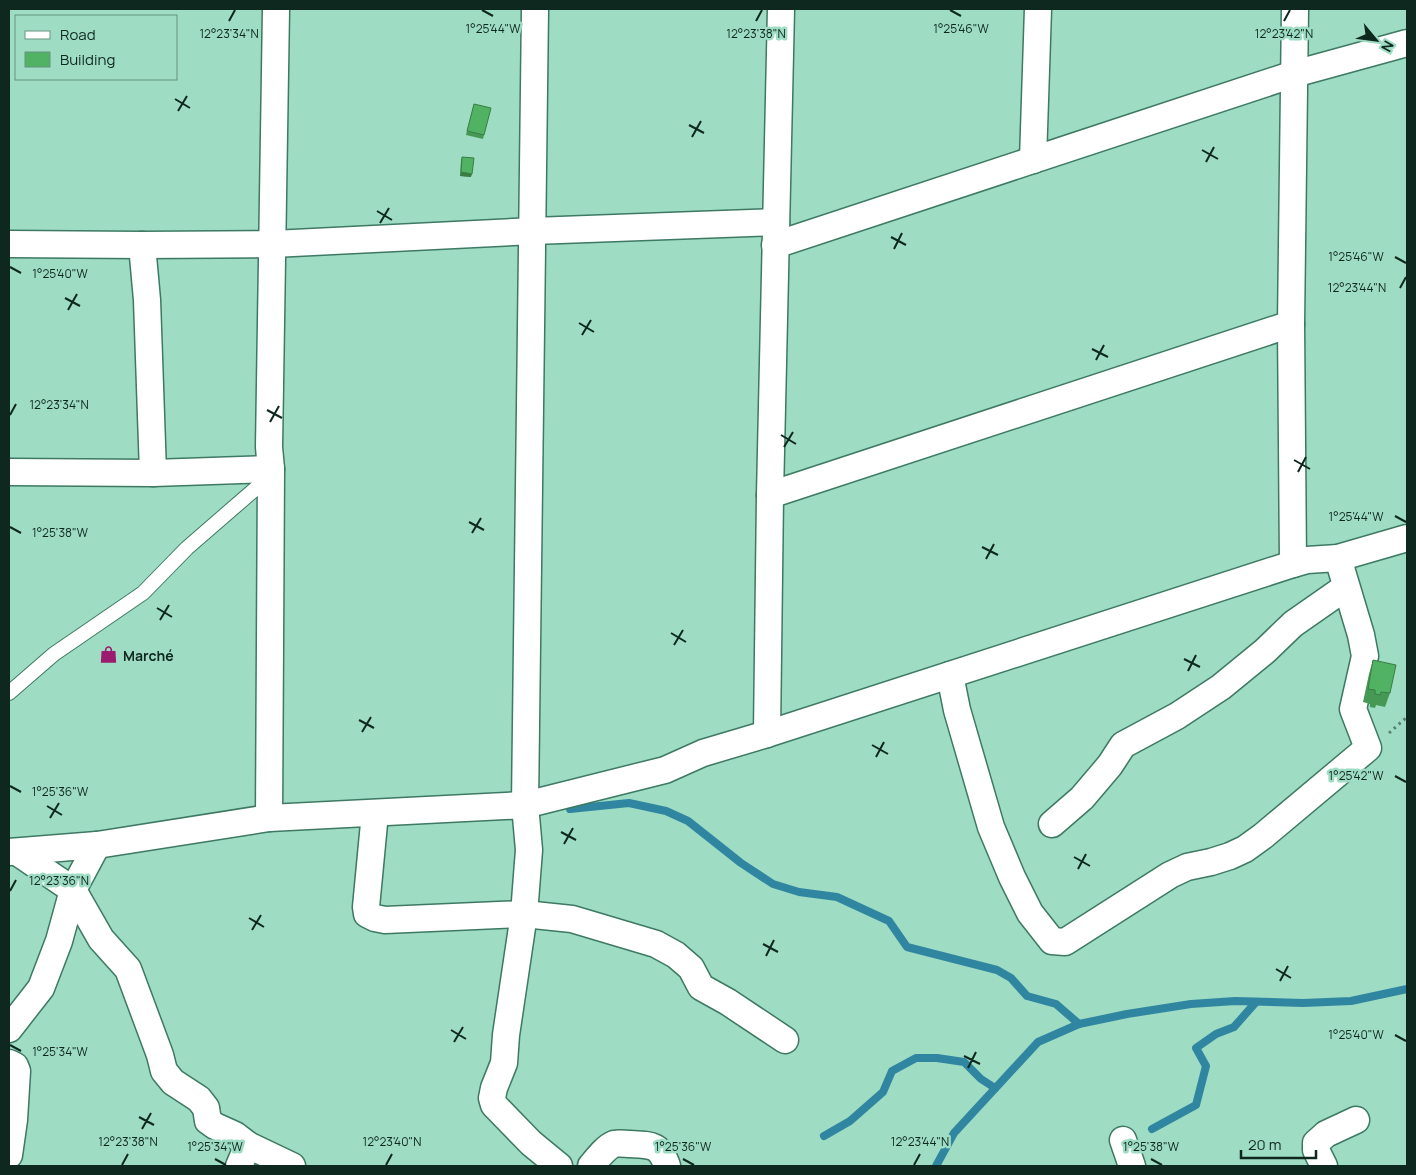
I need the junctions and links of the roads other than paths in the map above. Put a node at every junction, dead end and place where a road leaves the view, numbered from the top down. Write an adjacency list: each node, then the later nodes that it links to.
1 (276, 9): 12 (street)
2 (535, 9): 9 (street)
3 (781, 9): 10 (street)
4 (1038, 9): 8 (street)
5 (1295, 9): 7 (street)
6 (1407, 43): 7 (street)
7 (1294, 74): 8 (street); 14 (street)
8 (1033, 160): 10 (street)
9 (533, 231): 10 (street); 12 (street); 26 (street)
10 (776, 234): 18 (street)
11 (9, 244): 13 (street)
12 (273, 244): 13 (street); 16 (street)
13 (142, 245): 17 (street)
14 (1291, 324): 18 (street); 21 (street)
15 (9, 472): 17 (street)
16 (270, 472): 17 (street); 24 (lane); 28 (street)
17 (152, 473)
18 (770, 494): 25 (street)
19 (1407, 538): 20 (street)
20 (1338, 558): 21 (street); 22 (street)
21 (1293, 564): 23 (street)
22 (1346, 587): 23 (street); 29 (street)
23 (950, 675): 25 (street)
24 (9, 693)
25 (767, 734): 26 (street)
26 (525, 805): 27 (street); 33 (street)
27 (375, 813): 28 (street); 33 (street)
28 (269, 818): 30 (street)
29 (1052, 824)
30 (97, 845): 31 (street); 32 (street)
31 (13, 852): 32 (street)
32 (73, 890): 34 (street); 40 (street)
33 (524, 914): 35 (street); 42 (street)
34 (9, 1029)
35 (785, 1040)
36 (9, 1063): 39 (street)
37 (1356, 1120): 46 (street)
38 (1123, 1140): 45 (street)
39 (9, 1156)
40 (244, 1156): 41 (street)
41 (292, 1166)
42 (559, 1166)
43 (591, 1166): 44 (street)
44 (667, 1166)
45 (1132, 1166)
46 (1324, 1166)

